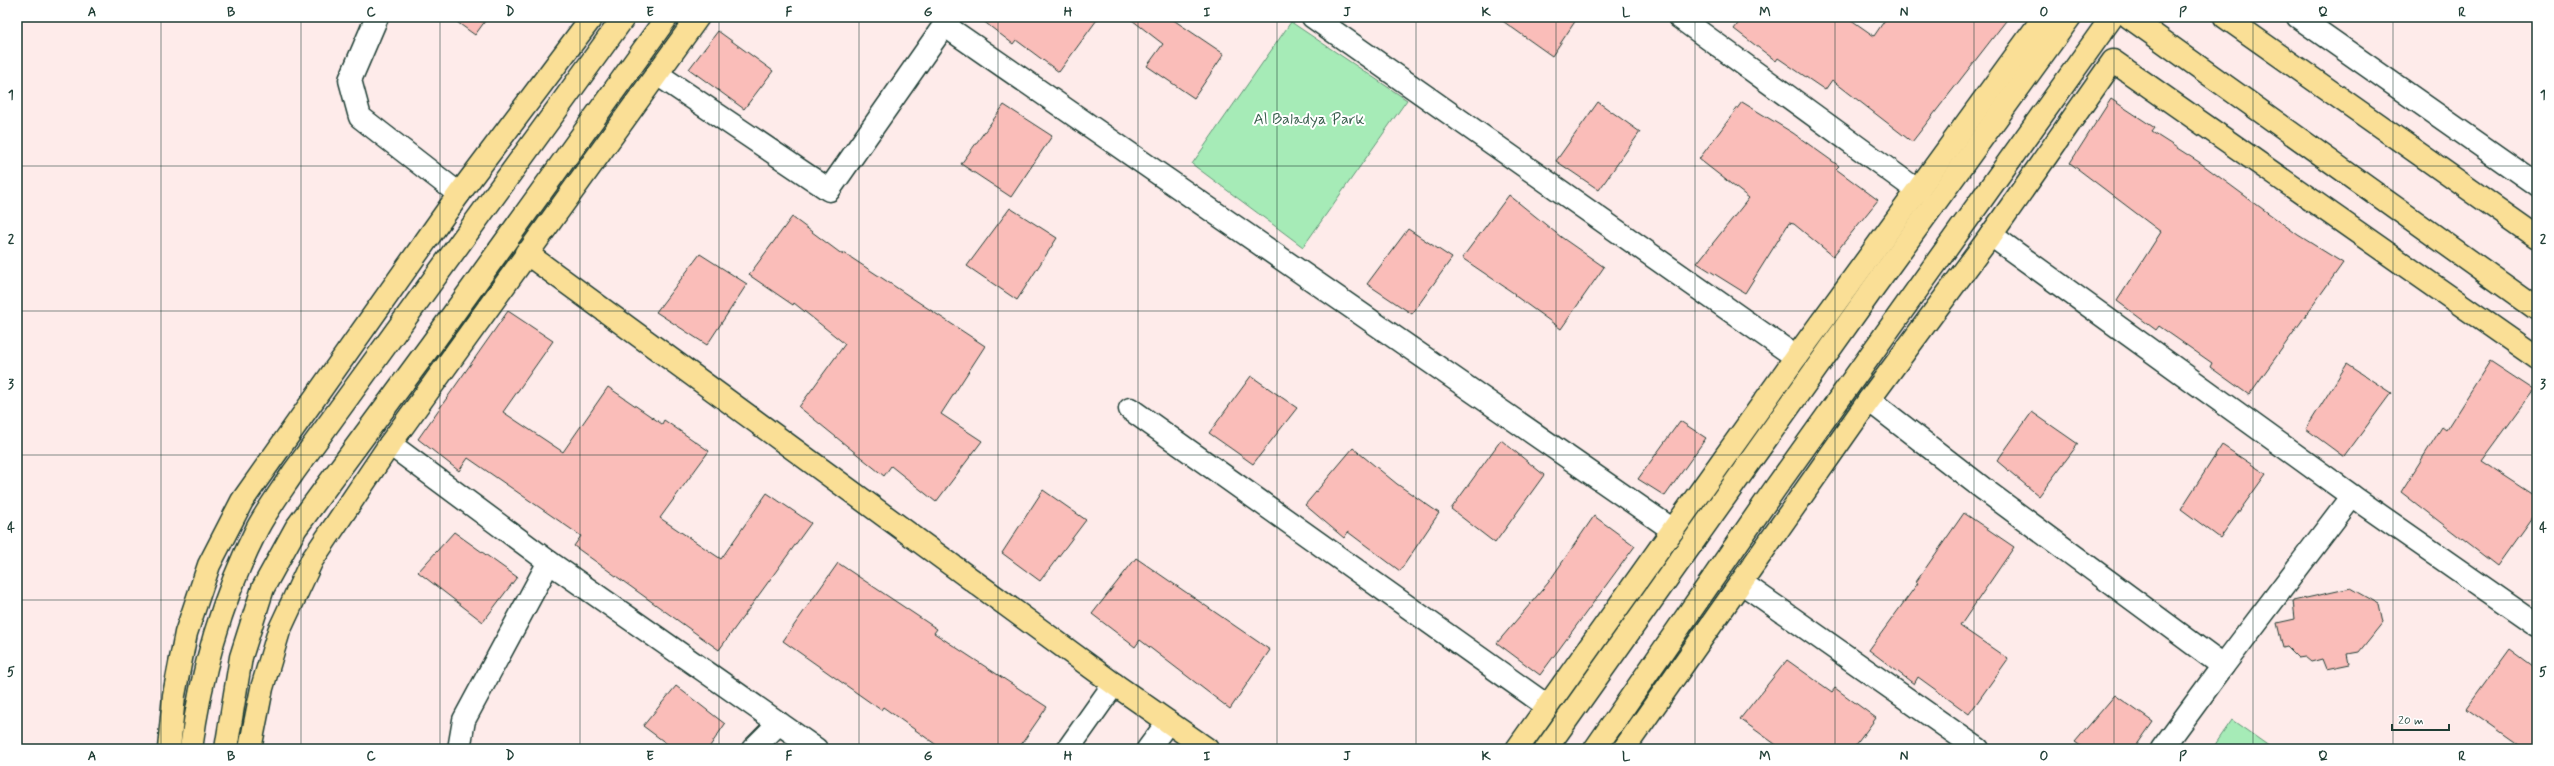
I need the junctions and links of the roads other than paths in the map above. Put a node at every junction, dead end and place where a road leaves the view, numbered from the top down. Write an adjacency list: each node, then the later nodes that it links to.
1 (377, 17): 18 (street)
2 (624, 17): 39 (main road)
3 (667, 17): 40 (main road)
4 (698, 17): 15 (main road)
5 (1314, 17): 23 (street)
6 (1679, 17): 17 (street)
7 (2044, 17): 17 (main road)
8 (2070, 17): 49 (main road)
9 (2112, 17): 50 (main road)
10 (2129, 17): 22 (main road)
11 (2225, 17): 20 (main road)
12 (2298, 17): 16 (street)
13 (587, 19): 18 (main road)
14 (947, 21): 15 (street); 29 (street)
15 (657, 74): 21 (main road)
16 (2537, 185)
17 (1918, 191): 23 (main road)
18 (460, 194): 38 (main road)
19 (1991, 235): 24 (main road); 25 (main road); 28 (street)
20 (2537, 237)
21 (526, 253): 27 (main road); 34 (main road)
22 (2537, 309)
23 (1796, 356): 29 (main road)
24 (2537, 358)
25 (1869, 400): 31 (main road); 33 (street)
26 (1130, 409): 35 (street)
27 (390, 444): 30 (street); 41 (main road)
28 (2352, 496): 32 (street); 33 (street)
29 (1672, 530): 35 (main road)
30 (549, 562): 37 (street); 42 (street)
31 (1742, 583): 51 (main road); 52 (street)
32 (2537, 624)
33 (2223, 666): 53 (street)
34 (1114, 684): 36 (main road); 45 (street)
35 (1547, 706): 48 (main road)
36 (1168, 722): 46 (street); 47 (main road)
37 (779, 723): 43 (street); 44 (street)
38 (169, 749)
39 (191, 749)
40 (226, 749)
41 (250, 749)
42 (460, 749)
43 (753, 749)
44 (816, 749)
45 (1068, 749)
46 (1148, 749)
47 (1207, 749)
48 (1517, 749)
49 (1546, 749)
50 (1595, 749)
51 (1624, 749)
52 (1978, 749)
53 (2162, 749)

